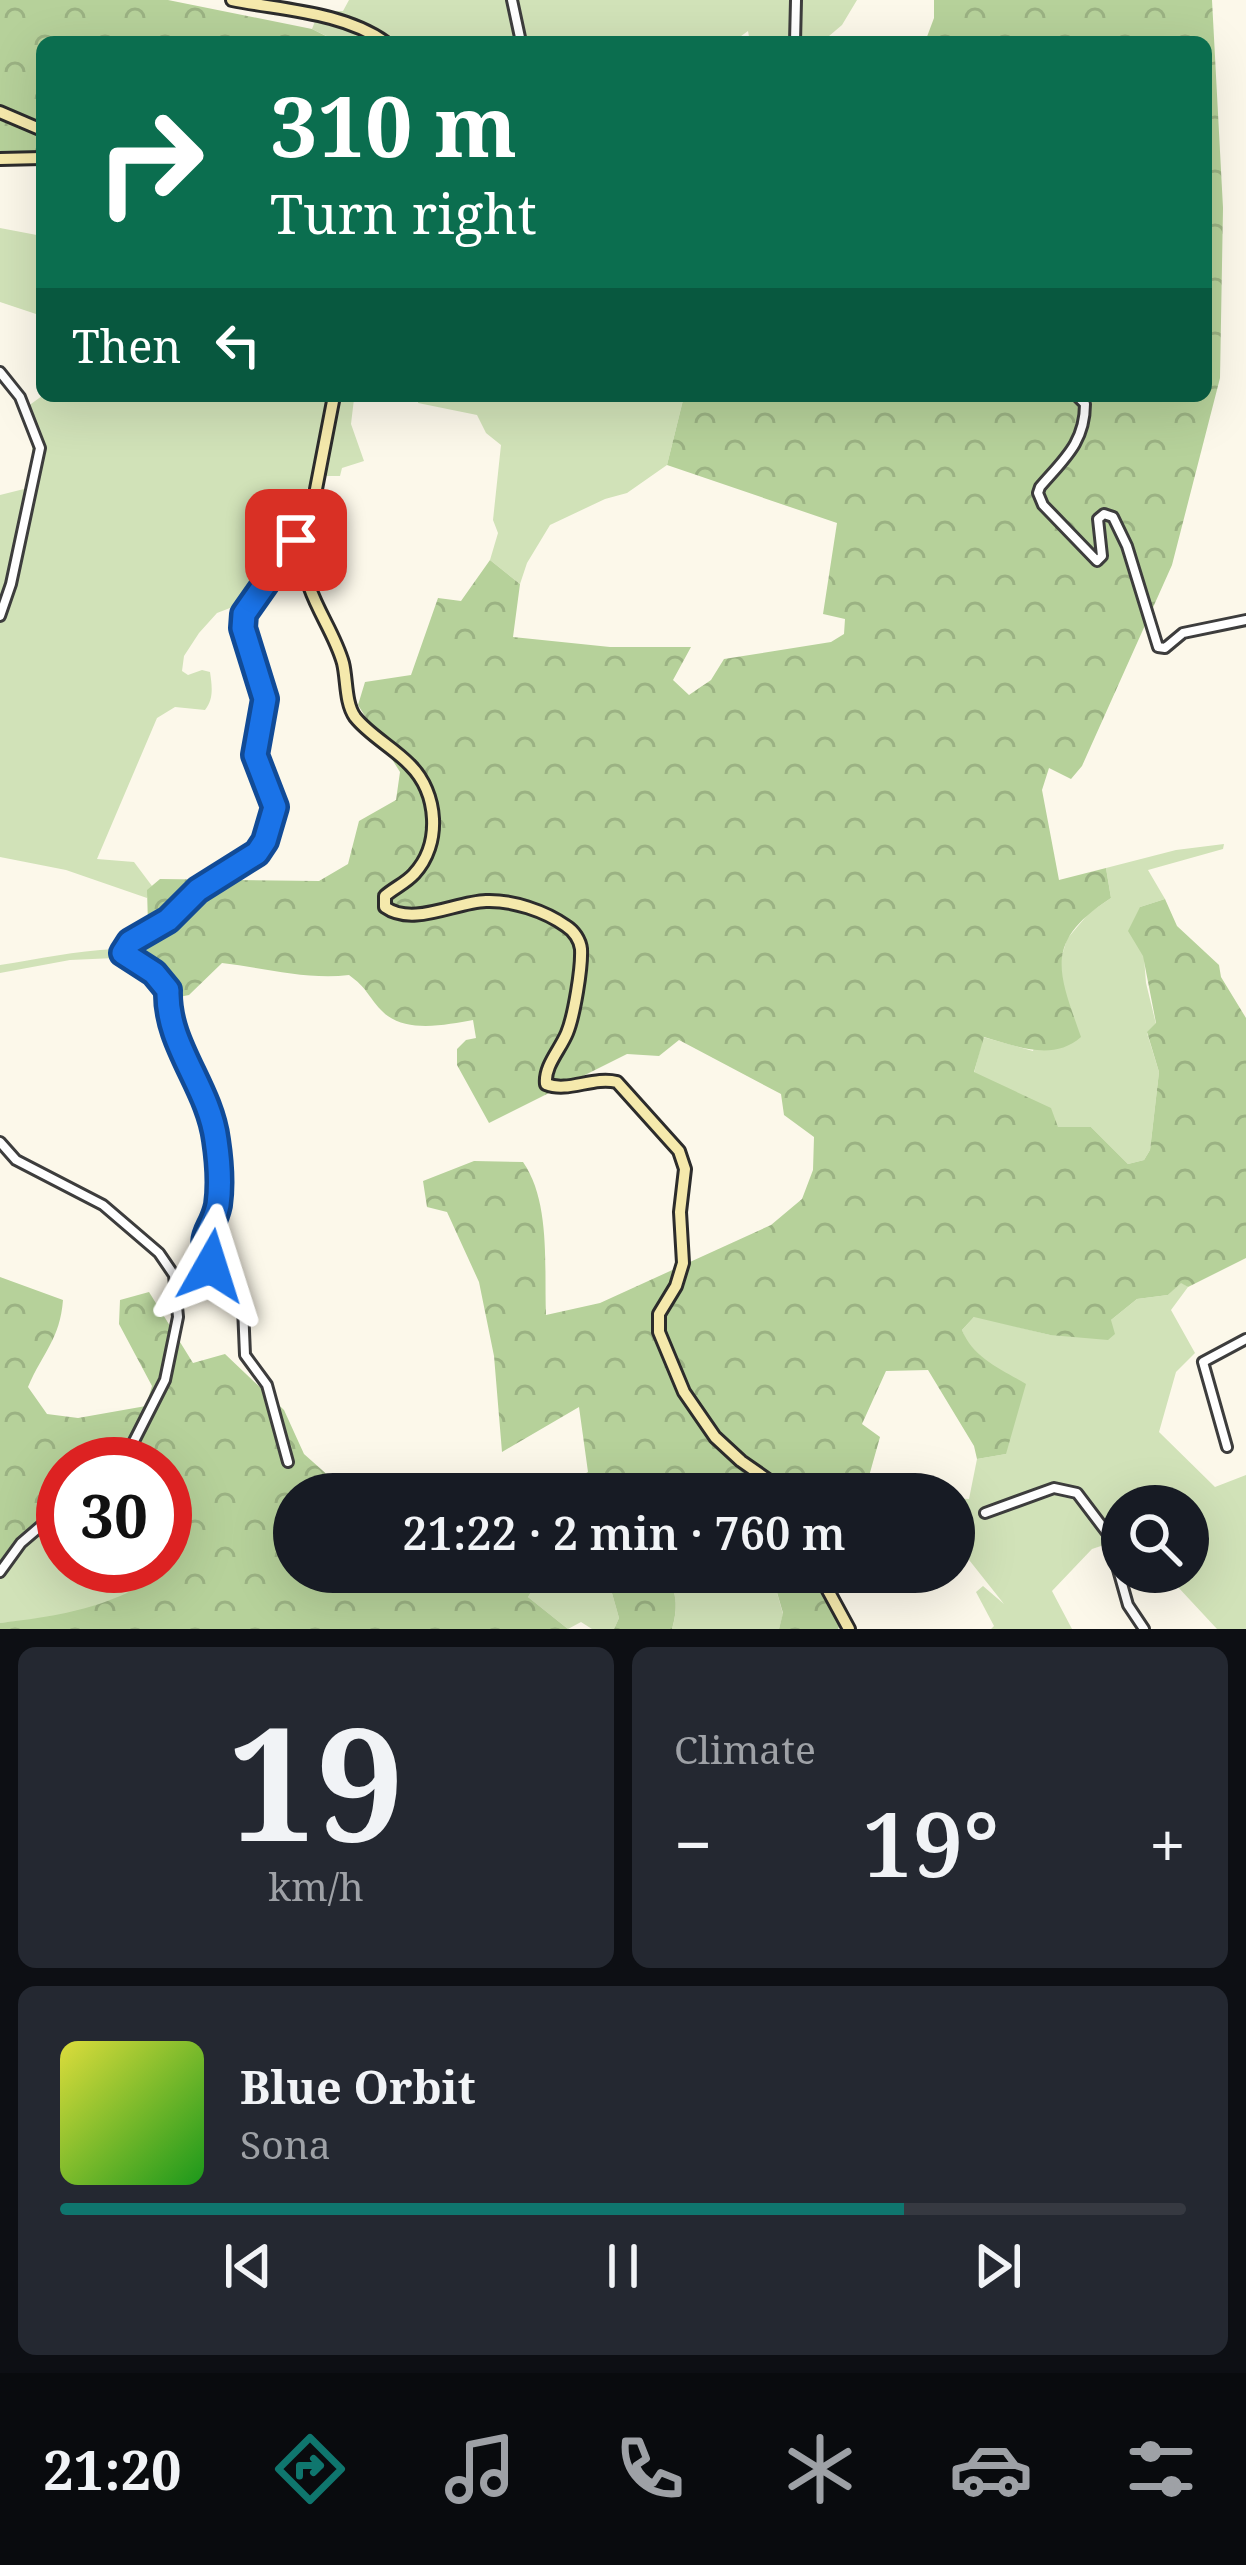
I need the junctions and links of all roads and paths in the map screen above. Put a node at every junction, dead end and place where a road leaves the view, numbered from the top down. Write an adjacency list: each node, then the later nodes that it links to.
1 (232, 0): 4 (main road)
2 (512, 0): 5 (street)
3 (796, 0): 6 (street)
4 (373, 36)
5 (520, 36)
6 (795, 36)
7 (0, 112): 8 (main road)
8 (36, 127)
9 (36, 158): 10 (main road)
10 (0, 159)
11 (0, 372): 15 (street)
12 (333, 402): 14 (main road)
13 (1083, 402): 16 (street)
14 (314, 508): 21 (street); 22 (main road)
15 (0, 616)
16 (1246, 620)
17 (0, 1142): 19 (street)
18 (1246, 1339): 20 (street)
19 (136, 1437)
20 (1228, 1448)
21 (288, 1462)
22 (757, 1473)
23 (985, 1513): 28 (street)
24 (36, 1530): 25 (street)
25 (0, 1572)
26 (829, 1593): 27 (main road)
27 (849, 1629)
28 (1144, 1629)

